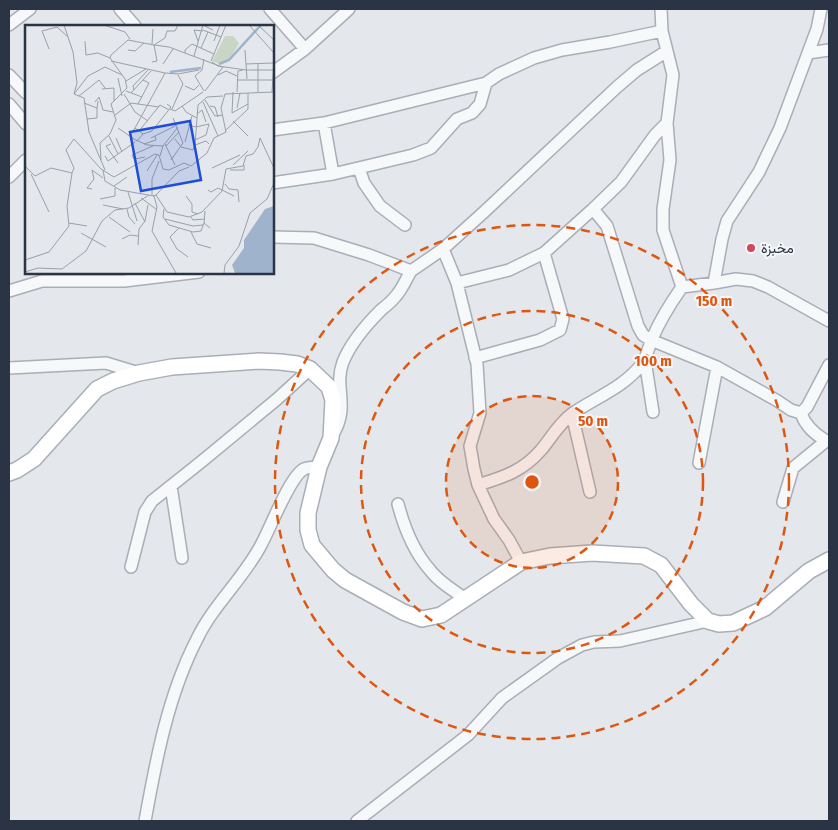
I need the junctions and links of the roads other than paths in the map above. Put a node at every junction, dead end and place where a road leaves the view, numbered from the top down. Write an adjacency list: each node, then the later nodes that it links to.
1 (30, 9): 7 (street)
2 (121, 9): 8 (street)
3 (270, 9): 10 (street)
4 (349, 9): 10 (street)
5 (661, 9): 9 (street)
6 (822, 9): 13 (street)
7 (9, 25)
8 (134, 25)
9 (662, 30): 11 (street); 16 (street)
10 (305, 49): 14 (street)
11 (667, 50): 20 (street); 31 (street)
12 (829, 50): 13 (street)
13 (808, 53): 37 (street)
14 (274, 72)
15 (9, 74): 17 (street)
16 (486, 82): 21 (street); 24 (street)
17 (25, 92)
18 (9, 104): 19 (street)
19 (25, 123)
20 (667, 123): 28 (street); 38 (street)
21 (324, 124): 22 (street); 25 (street)
22 (274, 130)
23 (25, 161): 26 (street)
24 (359, 168): 25 (street); 29 (street)
25 (333, 174): 27 (street)
26 (9, 177)
27 (274, 183)
28 (593, 209): 32 (street); 41 (street)
29 (405, 225)
30 (278, 238): 33 (street)
31 (443, 249): 33 (street); 36 (street)
32 (544, 253): 36 (street); 42 (street)
33 (410, 271): 52 (street)
34 (184, 274): 35 (street)
35 (44, 277): 39 (street)
36 (457, 283): 42 (street)
37 (714, 283): 38 (street); 40 (street)
38 (682, 287): 41 (street)
39 (9, 291)
40 (829, 321)
41 (651, 340): 43 (street); 45 (street)
42 (475, 358): 57 (street)
43 (645, 360): 49 (street); 51 (street)
44 (829, 365): 50 (street)
45 (717, 367): 50 (street); 54 (street)
46 (9, 368): 48 (street)
47 (310, 369): 48 (main road); 52 (main road); 58 (street)
48 (138, 373): 56 (main road)
49 (653, 412)
50 (801, 413): 53 (street)
51 (572, 414): 57 (street); 59 (street)
52 (331, 438): 55 (main road)
53 (828, 441): 60 (street)
54 (699, 463)
55 (319, 467): 66 (main road); 68 (street)
56 (9, 473)
57 (478, 485): 64 (street)
58 (171, 486): 62 (street); 65 (street)
59 (590, 492)
60 (784, 502)
61 (398, 504): 66 (street)
62 (182, 558)
63 (829, 560): 67 (main road)
64 (521, 562): 66 (main road); 67 (main road)
65 (131, 567)
66 (466, 599)
67 (708, 620): 69 (street)
68 (145, 821)
69 (357, 821)

